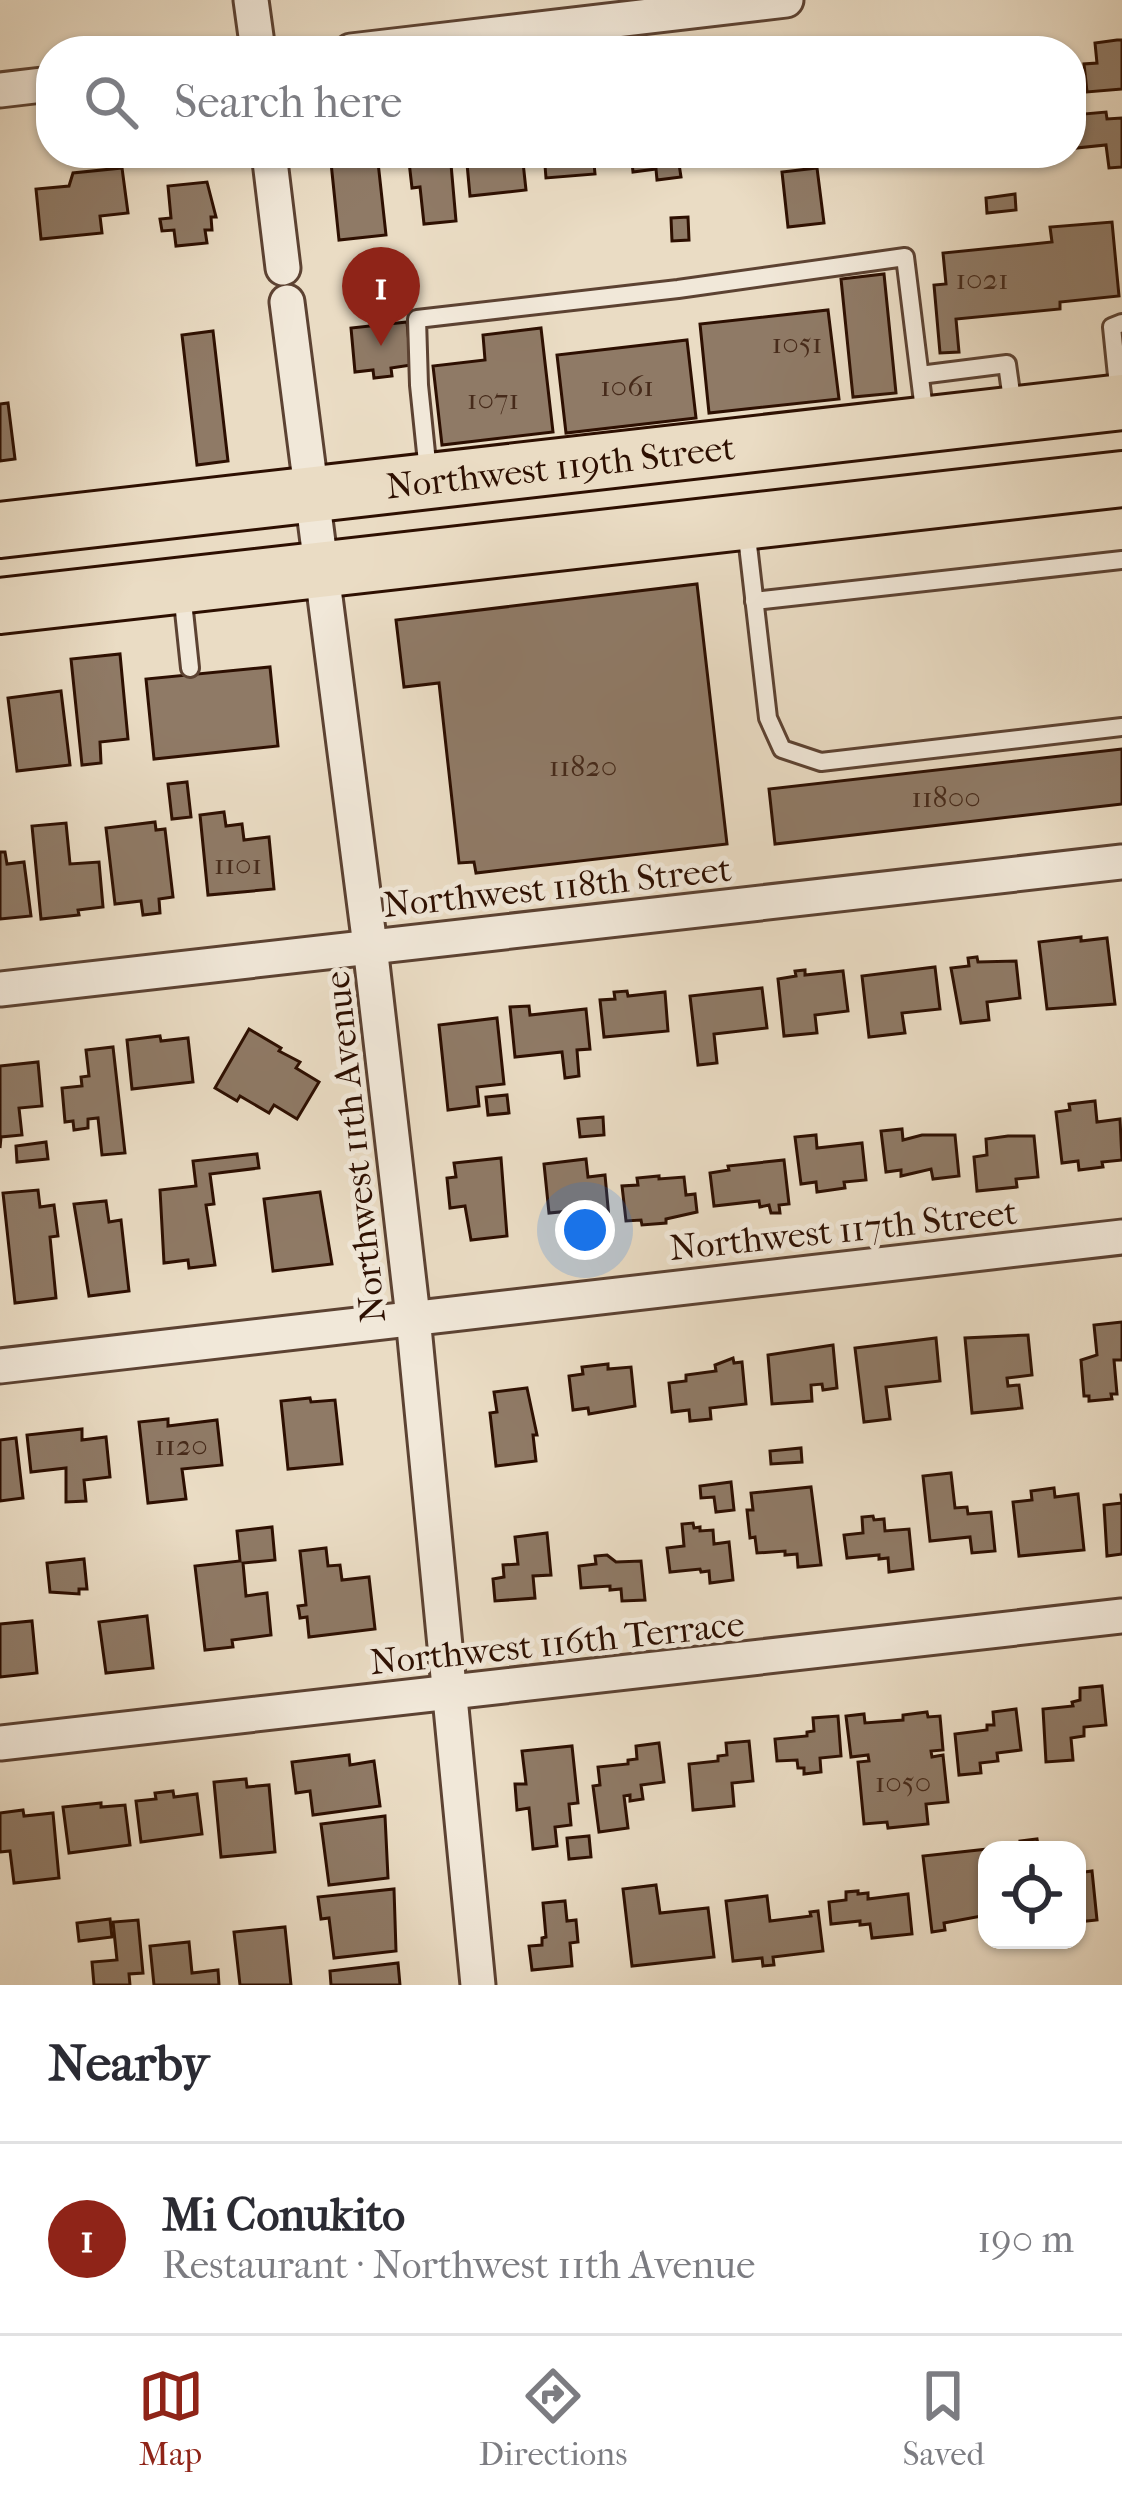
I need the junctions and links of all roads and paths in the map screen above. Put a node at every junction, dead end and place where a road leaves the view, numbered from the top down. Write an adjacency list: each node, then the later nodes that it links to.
1 (251, 0): 3 (street)
2 (786, 0): 4 (street)
3 (256, 36)
4 (480, 36)
5 (36, 86): 6 (street)
6 (0, 90)
7 (271, 168): 13 (street, Northwest 11th Avenue)
8 (1122, 323): 10 (lane)
9 (923, 400): 10 (highway, Northwest 119th Street); 12 (highway, Northwest 119th Street); 12 (lane)
10 (1121, 402)
11 (1122, 479): 14 (highway, Northwest 119th Street)
12 (429, 481): 13 (highway, Northwest 119th Street)
13 (309, 494): 15 (highway, Northwest 119th Street); 17 (street, Northwest 11th Avenue)
14 (745, 521): 17 (highway, Northwest 119th Street); 19 (lane)
15 (0, 527)
16 (1122, 560): 19 (lane)
17 (320, 569): 18 (highway, Northwest 119th Street); 24 (street, Northwest 11th Avenue)
18 (181, 585): 20 (highway, Northwest 119th Street); 21 (lane)
19 (754, 601): 22 (lane)
20 (0, 606)
21 (190, 668)
22 (1122, 727)
23 (1122, 862): 24 (street, Northwest 118th Street)
24 (370, 946): 25 (street, Northwest 118th Street); 27 (street, Northwest 11th Avenue)
25 (0, 989)
26 (1122, 1237): 27 (street, Northwest 117th Street)
27 (412, 1316): 28 (street, Northwest 117th Street); 30 (street, Northwest 11th Avenue)
28 (0, 1366)
29 (1122, 1616): 30 (street, Northwest 116th Terrace)
30 (449, 1693): 31 (street, Northwest 116th Terrace); 32 (street, Northwest 11th Avenue)
31 (0, 1743)
32 (478, 1985)

